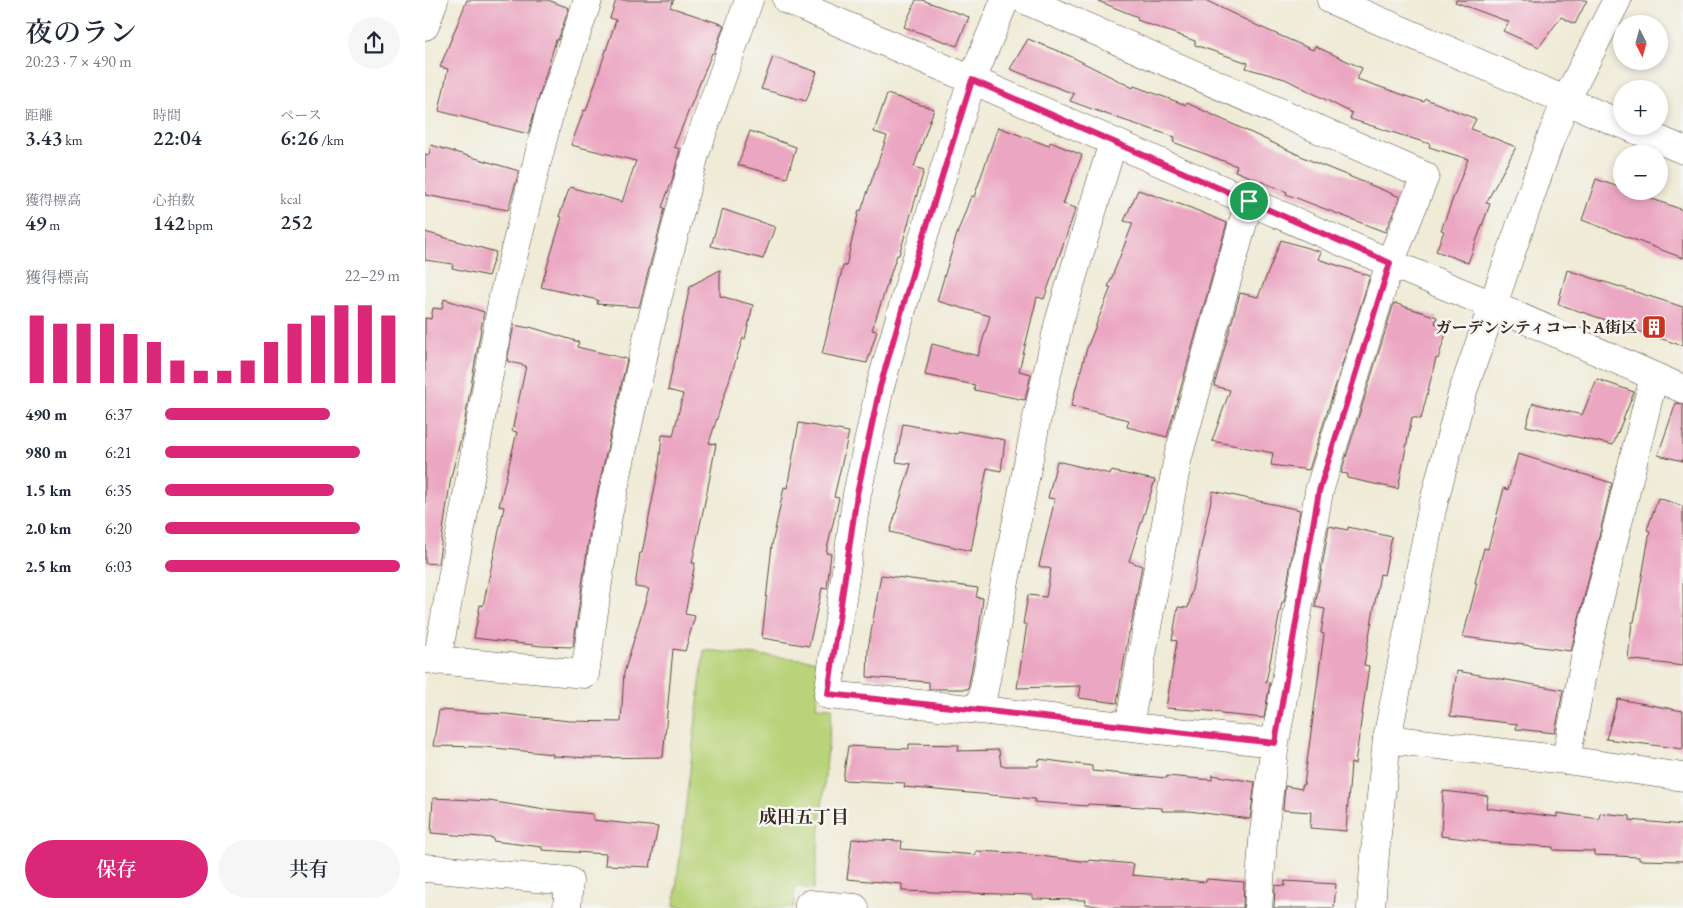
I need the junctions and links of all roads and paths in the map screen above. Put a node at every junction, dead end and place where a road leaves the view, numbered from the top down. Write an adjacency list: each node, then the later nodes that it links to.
1 (434, 0): 9 (street)
2 (587, 0): 21 (street)
3 (749, 0): 21 (street)
4 (787, 0): 10 (street)
5 (1005, 0): 10 (street)
6 (1025, 0): 17 (street)
7 (1331, 0): 11 (street)
8 (1617, 0): 11 (street)
9 (425, 26)
10 (972, 80): 14 (street); 22 (street)
11 (1566, 100): 12 (street); 18 (street)
12 (1613, 121)
13 (1648, 135): 15 (street)
14 (1113, 142): 16 (street); 22 (street)
15 (1683, 150)
16 (1249, 201): 17 (street); 23 (street)
17 (1390, 263): 18 (street); 25 (street)
18 (1492, 305): 19 (street); 24 (street)
19 (1654, 376): 20 (street); 26 (street)
20 (1683, 389)
21 (431, 660)
22 (980, 710): 23 (street)
23 (1129, 726): 25 (street)
24 (1387, 739): 26 (street); 33 (street)
25 (1275, 743): 32 (street)
26 (1566, 760): 27 (street)
27 (1683, 777)
28 (425, 868): 29 (street)
29 (567, 908)
30 (809, 908): 31 (street)
31 (855, 908)
32 (1259, 908)
33 (1371, 908)

